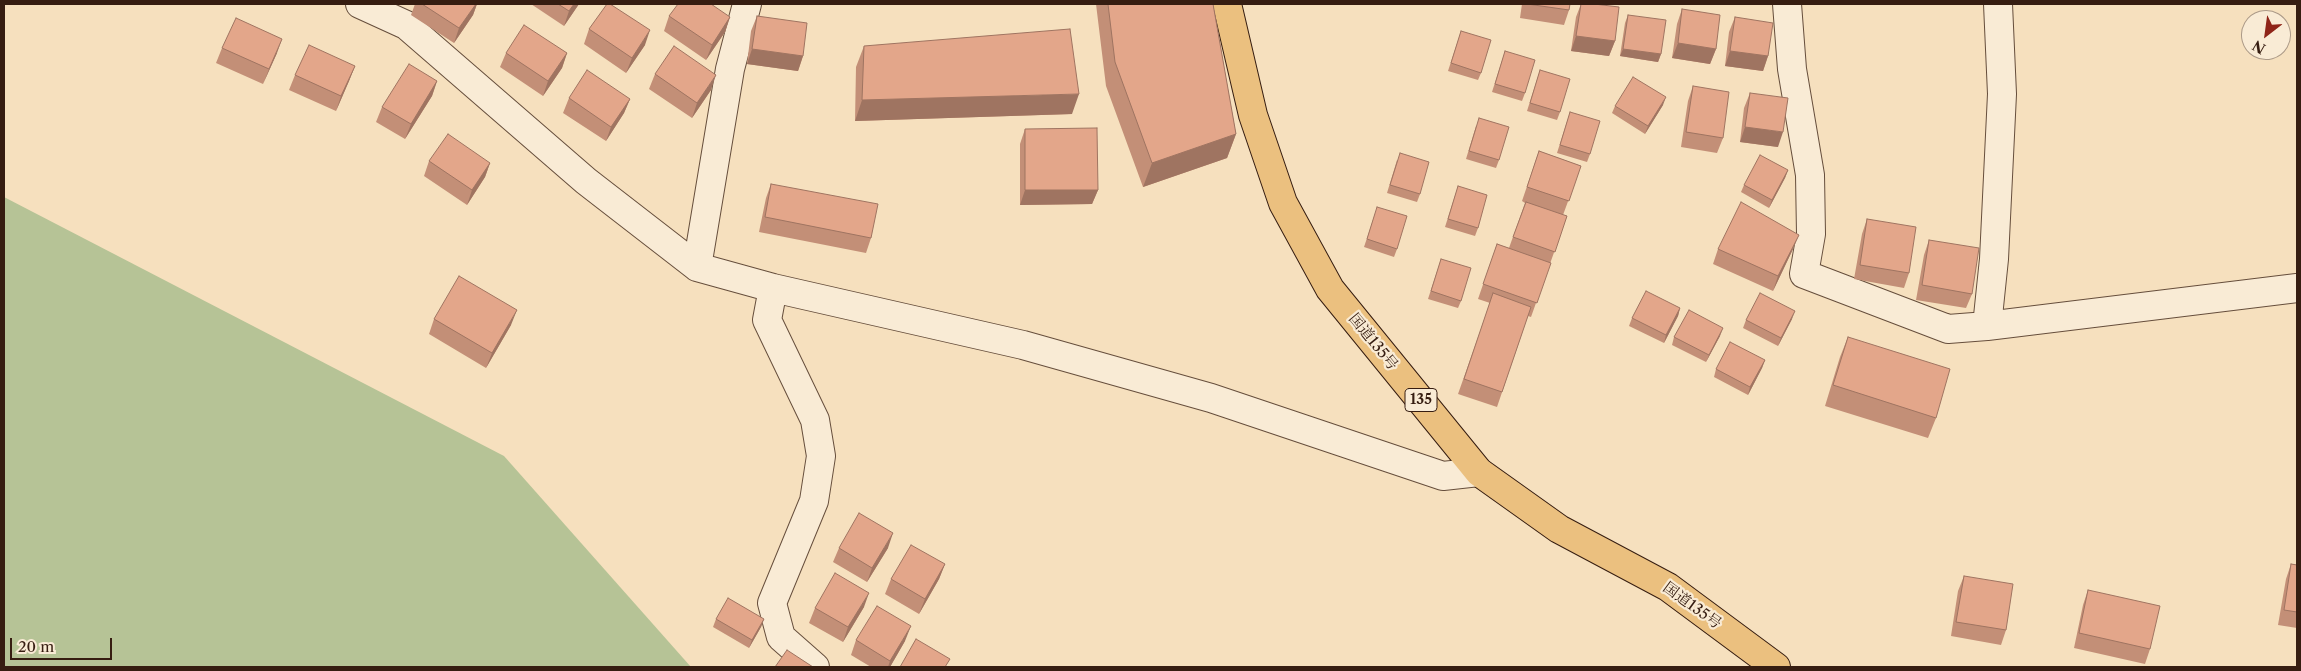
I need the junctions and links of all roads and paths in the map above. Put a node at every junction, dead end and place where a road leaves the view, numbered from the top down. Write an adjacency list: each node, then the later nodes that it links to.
1 (360, 4): 6 (street)
2 (747, 4): 6 (street)
3 (1227, 4): 10 (highway, 国道135号 / 135)
4 (1787, 4): 9 (street)
5 (1998, 4): 9 (street)
6 (697, 267): 7 (street)
7 (773, 288): 10 (street); 11 (street)
8 (2297, 288): 9 (street)
9 (1987, 326)
10 (1479, 472): 12 (highway, 国道135号 / 135)
11 (816, 667)
12 (1776, 667)

